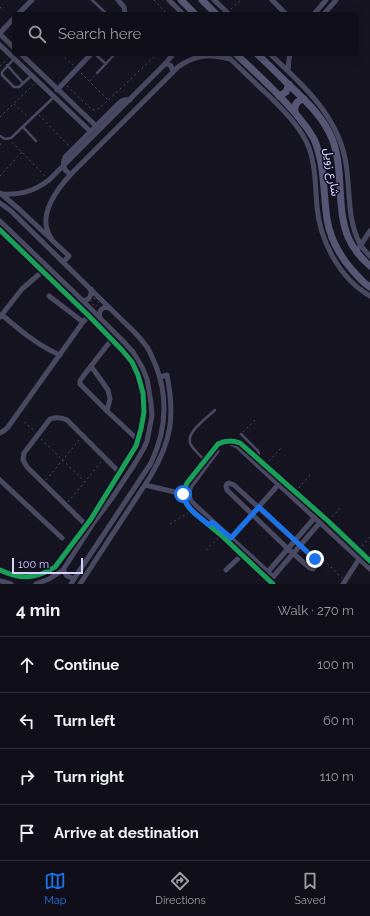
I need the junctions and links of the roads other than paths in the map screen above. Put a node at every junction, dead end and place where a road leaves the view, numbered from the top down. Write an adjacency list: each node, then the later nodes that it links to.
1 (32, 0): 11 (street)
2 (92, 0): 12 (lane)
3 (118, 0): 13 (street)
4 (169, 0): 14 (street)
5 (181, 0): 15 (main road)
6 (202, 0): 16 (main road)
7 (214, 0): 17 (street)
8 (272, 0): 18 (street)
9 (326, 0): 19 (street)
10 (336, 0): 20 (street)
11 (20, 12)
12 (105, 12)
13 (125, 12)
14 (180, 12)
15 (193, 12)
16 (214, 12)
17 (227, 12)
18 (284, 12)
19 (316, 12)
20 (326, 12)
21 (12, 20): 22 (street)
22 (0, 33): 24 (street)
23 (0, 45): 35 (street)
24 (12, 46)
25 (23, 56): 45 (street)
26 (89, 56): 45 (street)
27 (97, 56): 37 (lane)
28 (113, 56): 37 (lane)
29 (171, 56): 36 (street)
30 (204, 56): 40 (street)
31 (233, 56): 46 (main road, شارع زويل); 50 (street)
32 (259, 56): 44 (main road, شارع زويل)
33 (272, 56): 39 (street)
34 (290, 56): 39 (street)
35 (13, 57): 38 (lane); 42 (street)
36 (166, 63): 40 (street); 49 (street)
37 (106, 64): 41 (lane)
38 (7, 66): 43 (lane); 43 (lane)
39 (288, 70): 52 (street)
40 (173, 71): 60 (street)
41 (97, 73)
42 (32, 75): 43 (lane); 47 (street)
43 (24, 83)
44 (289, 84): 46 (main road); 48 (main road, شارع زويل)
45 (58, 90): 53 (street)
46 (279, 96): 50 (main road, شارع زويل)
47 (54, 97): 54 (lane); 55 (street)
48 (304, 99): 51 (main road); 52 (main road, شارع زويل)
49 (130, 100): 53 (street); 59 (street)
50 (286, 108): 51 (main road, شارع زويل); 64 (street)
51 (295, 112): 63 (main road, شارع زويل)
52 (323, 115): 58 (main road, شارع زويل)
53 (96, 126): 55 (street)
54 (23, 127): 56 (lane); 57 (lane)
55 (90, 131): 59 (street)
56 (0, 136)
57 (36, 141)
58 (341, 159): 69 (street); 70 (main road, شارع زويل)
59 (63, 166): 60 (street); 61 (street)
60 (71, 174): 68 (street)
61 (0, 193): 68 (street)
62 (0, 204): 72 (street)
63 (326, 208): 64 (main road); 76 (main road, شارع زويل)
64 (317, 209): 79 (street)
65 (0, 221): 73 (street)
66 (0, 230): 75 (street)
67 (370, 231): 69 (street)
68 (52, 240): 72 (street)
69 (361, 245): 70 (street); 71 (street)
70 (356, 252): 74 (main road, شارع زويل)
71 (370, 256)
72 (63, 262): 77 (street)
73 (47, 266): 75 (street); 80 (street)
74 (370, 266)
75 (42, 271): 82 (street); 83 (street)
76 (370, 287)
77 (91, 289): 80 (street); 81 (street)
78 (49, 296): 85 (street)
79 (370, 296)
80 (83, 301): 84 (street)
81 (110, 308): 84 (street); 89 (street)
82 (1, 316): 87 (street)
83 (89, 316): 85 (street); 86 (street)
84 (100, 318): 114 (street)
85 (83, 322): 87 (street)
86 (112, 339): 88 (street); 94 (street)
87 (60, 355): 92 (street)
88 (91, 366): 91 (street); 91 (street)
89 (160, 377): 103 (street); 118 (street)
90 (215, 410): 96 (lane)
91 (107, 411): 94 (street)
92 (0, 433)
93 (241, 434): 97 (lane)
94 (138, 440): 99 (street)
95 (211, 456): 96 (street); 97 (street); 98 (street)
96 (205, 460): 98 (street)
97 (255, 460): 100 (street); 100 (street)
98 (201, 468): 104 (street)
99 (120, 473): 114 (street); 117 (street)
100 (270, 474): 102 (street); 105 (street)
101 (0, 480): 120 (street)
102 (279, 484): 105 (street); 108 (street)
103 (145, 485): 104 (street); 119 (street)
104 (185, 491): 106 (street)
105 (294, 494): 110 (street); 112 (street)
106 (189, 503): 107 (street); 109 (street)
107 (196, 506): 109 (street); 116 (street)
108 (259, 507): 111 (street); 111 (street); 122 (street)
109 (192, 511): 116 (street)
110 (319, 513): 112 (street); 113 (street)
111 (252, 514): 121 (street); 124 (street)
112 (315, 518): 115 (street); 122 (street)
113 (326, 519): 115 (street); 127 (street)
114 (92, 520): 117 (street); 131 (street)
115 (320, 522): 123 (street); 127 (street)
116 (211, 523): 121 (street); 125 (street)
117 (86, 525): 130 (street)
118 (110, 526): 119 (street); 135 (street)
119 (115, 530): 140 (street)
120 (62, 538)
121 (231, 538): 125 (street)
122 (294, 541): 123 (street); 124 (street)
123 (300, 546): 126 (street); 126 (street)
124 (288, 549): 126 (street); 133 (street)
125 (244, 553): 132 (street); 133 (street)
126 (293, 553): 134 (street)
127 (361, 556): 128 (street); 129 (street); 137 (street)
128 (370, 561)
129 (370, 569)
130 (0, 570)
131 (63, 570): 135 (street); 139 (street)
132 (226, 570)
133 (266, 574): 134 (street)
134 (272, 580)
135 (72, 581)
136 (2, 582): 138 (street)
137 (344, 582)
138 (11, 584)
139 (36, 584)
140 (80, 584)

